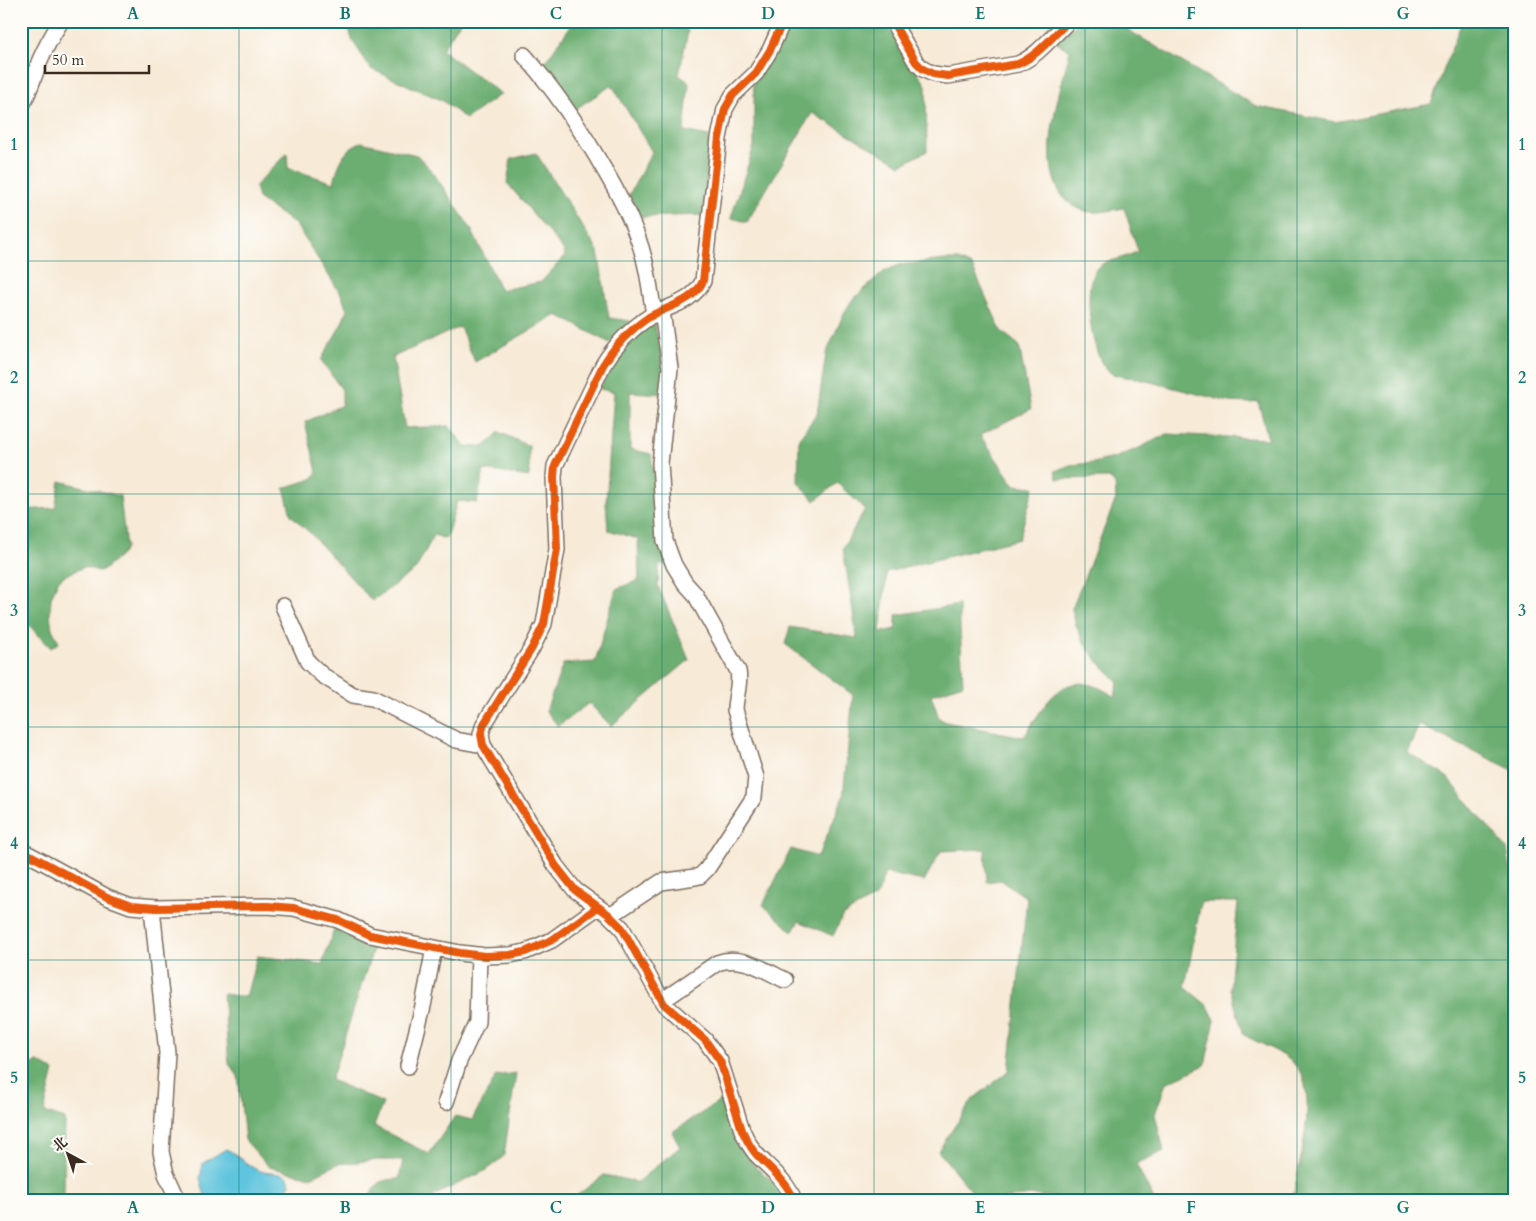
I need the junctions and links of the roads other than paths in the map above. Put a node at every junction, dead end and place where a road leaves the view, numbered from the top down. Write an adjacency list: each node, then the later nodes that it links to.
1 (60, 21): 6 (street)
2 (782, 21): 7 (street)
3 (892, 21): 4 (street)
4 (1069, 21)
5 (524, 55): 7 (street)
6 (21, 107)
7 (658, 313): 9 (street); 12 (street)
8 (283, 606): 9 (street)
9 (483, 745): 12 (street)
10 (21, 850): 11 (street)
11 (152, 908): 13 (street); 19 (street)
12 (604, 912): 14 (street); 16 (street)
13 (434, 948): 14 (street); 17 (street)
14 (479, 955): 18 (street)
15 (785, 980): 16 (street)
16 (662, 1001): 20 (street)
17 (408, 1066)
18 (446, 1102)
19 (178, 1200)
20 (794, 1200)

